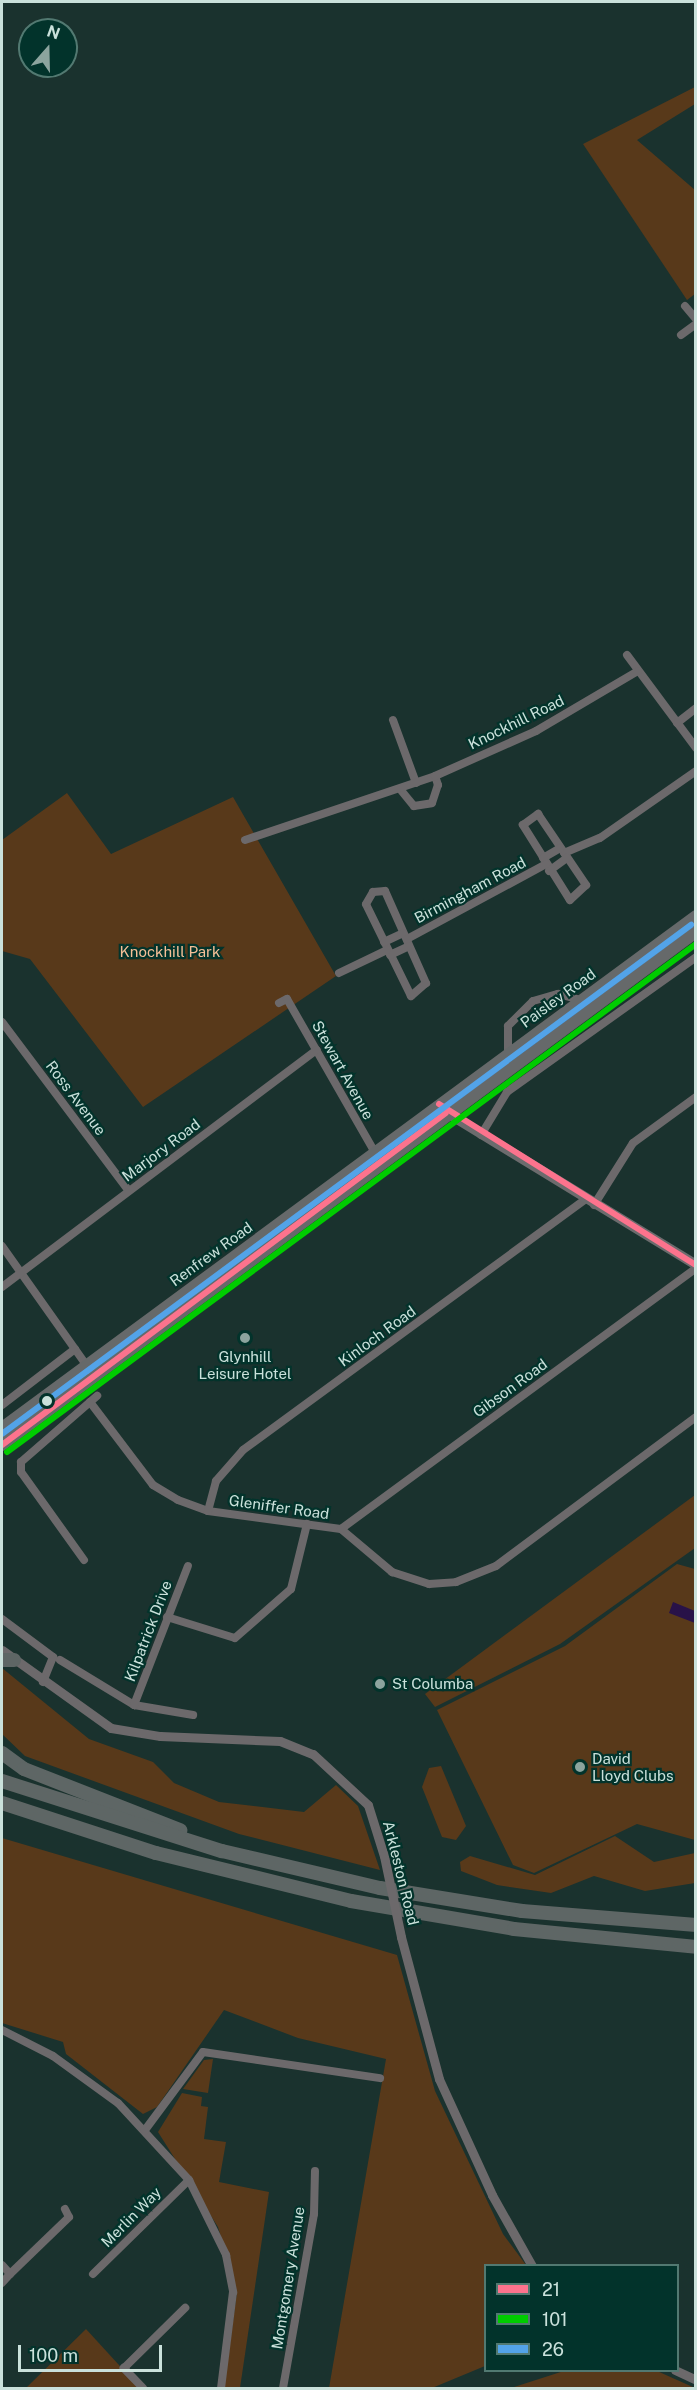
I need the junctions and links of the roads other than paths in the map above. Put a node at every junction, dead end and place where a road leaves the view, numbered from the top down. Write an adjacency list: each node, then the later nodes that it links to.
1 (685, 306): 2 (street)
2 (696, 319)
3 (696, 324): 4 (street)
4 (681, 335)
5 (627, 655): 6 (street)
6 (638, 671): 9 (street); 12 (street, Knockhill Road)
7 (696, 708): 9 (street)
8 (393, 720): 13 (street)
9 (677, 723): 10 (street)
10 (696, 748)
11 (696, 771): 16 (street, Birmingham Road)
12 (435, 776): 13 (street, Knockhill Road); 14 (street)
13 (416, 783): 14 (street, Knockhill Road)
14 (400, 789): 15 (street, Knockhill Road)
15 (245, 840)
16 (564, 853): 17 (street, Birmingham Road); 17 (street, Birmingham Road); 17 (street); 17 (street)
17 (546, 864): 20 (street, Birmingham Road)
18 (696, 916): 24 (main road, Paisley Road)
19 (696, 933): 30 (main road, Paisley Road)
20 (406, 940): 21 (street, Birmingham Road); 21 (street, Birmingham Road); 21 (street); 21 (street)
21 (387, 949): 23 (street, Birmingham Road)
22 (696, 957): 31 (street)
23 (339, 973)
24 (581, 1000): 28 (main road, Paisley Road); 28 (street)
25 (279, 1003): 27 (street, Stewart Avenue)
26 (2, 1022): 33 (street, Ross Avenue)
27 (317, 1050): 32 (street, Stewart Avenue); 33 (street, Marjory Road)
28 (508, 1053): 30 (main road, Paisley Road)
29 (696, 1097): 34 (street)
30 (442, 1108): 31 (main road); 32 (main road, Renfrew Road)
31 (481, 1136): 34 (main road)
32 (377, 1157): 40 (main road, Renfrew Road); 41 (main road, Renfrew Road)
33 (129, 1191): 37 (street, Marjory Road)
34 (590, 1202): 36 (main road); 46 (street, Kinloch Road)
35 (2, 1246): 37 (street)
36 (696, 1267): 48 (street, Gibson Road)
37 (20, 1272): 38 (street, Marjory Road); 39 (street)
38 (2, 1287)
39 (75, 1349): 40 (street); 42 (street)
40 (86, 1365): 41 (street); 44 (main road, Renfrew Road)
41 (94, 1376): 45 (main road, Renfrew Road)
42 (2, 1405)
43 (696, 1417): 48 (street, Gleniffer Road)
44 (2, 1428)
45 (2, 1445)
46 (208, 1511): 47 (street, Gleniffer Road); 49 (street, Gleniffer Road)
47 (307, 1524): 48 (street, Gleniffer Road); 51 (street)
48 (341, 1529)
49 (84, 1560)
50 (188, 1566): 51 (street, Kilpatrick Drive)
51 (167, 1617): 57 (street, Kilpatrick Drive)
52 (2, 1619): 56 (street)
53 (2, 1650): 54 (street, Arkleston Road)
54 (8, 1660): 56 (street, Arkleston Road)
55 (60, 1660): 57 (street)
56 (43, 1683): 73 (street, Arkleston Road, bridge)
57 (134, 1705): 58 (street)
58 (192, 1715)
59 (2, 1753): 64 (highway)
60 (2, 1781): 64 (highway)
61 (2, 1803): 63 (highway)
62 (2, 1809): 63 (highway)
63 (124, 1843): 66 (highway)
64 (270, 1864): 65 (highway)
65 (696, 1925)
66 (696, 1947)
67 (2, 2030): 69 (street)
68 (380, 2078): 69 (street)
69 (145, 2130): 71 (street)
70 (315, 2171): 83 (street, Montgomery Avenue)
71 (189, 2180): 76 (street, Merlin Way); 82 (street)
72 (65, 2209): 75 (street)
73 (531, 2264)
74 (2, 2265): 75 (street)
75 (10, 2274): 77 (street)
76 (93, 2274)
77 (2, 2283)
78 (184, 2308): 81 (street)
79 (679, 2372): 80 (street)
80 (696, 2380)
81 (143, 2388)
82 (221, 2388)
83 (283, 2388)

